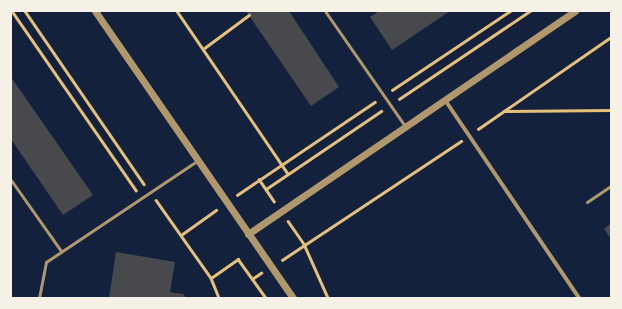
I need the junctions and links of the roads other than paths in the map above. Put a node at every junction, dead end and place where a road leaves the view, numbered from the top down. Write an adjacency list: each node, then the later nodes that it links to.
1 (95, 11): 7 (street)
2 (331, 11): 4 (lane)
3 (575, 11): 5 (street)
4 (326, 12): 6 (lane)
5 (445, 100): 6 (street); 15 (street)
6 (406, 128): 11 (street)
7 (199, 160): 11 (street); 12 (lane)
8 (11, 180): 12 (lane)
9 (611, 186): 10 (lane)
10 (587, 202)
11 (248, 234): 14 (street)
12 (61, 251): 13 (lane)
13 (39, 298)
14 (293, 298)
15 (579, 298)

